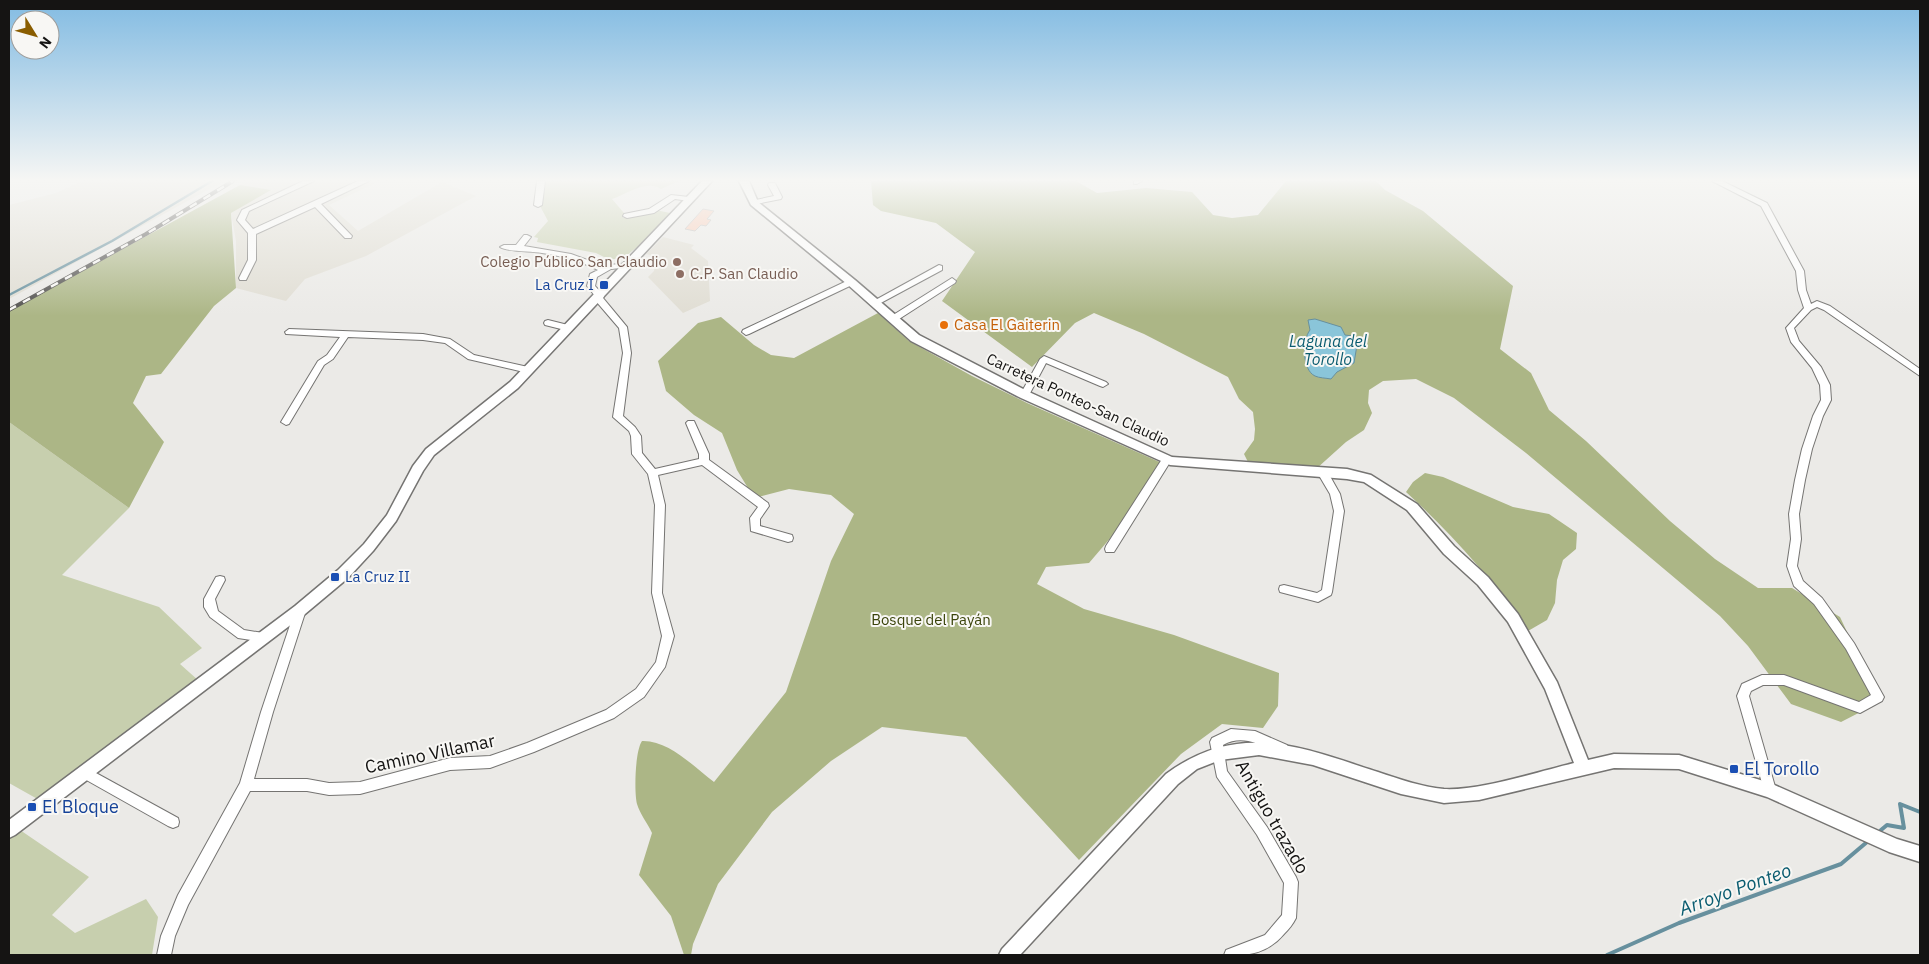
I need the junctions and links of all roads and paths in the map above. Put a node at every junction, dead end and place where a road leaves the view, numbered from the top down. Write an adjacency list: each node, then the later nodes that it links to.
1 (246, 226): 7 (street)
2 (267, 226): 7 (street)
3 (338, 226): 8 (street)
4 (664, 226): 12 (street)
5 (783, 226): 17 (street, Carretera Ponteo-San Claudio)
6 (1775, 226): 20 (street)
7 (252, 233): 15 (street)
8 (348, 236)
9 (527, 237): 11 (street)
10 (504, 247): 11 (street)
11 (518, 247): 14 (street)
12 (627, 265): 14 (street); 18 (street)
13 (940, 268): 19 (street)
14 (603, 269): 18 (street)
15 (243, 278)
16 (952, 281): 21 (street)
17 (851, 282): 19 (street, Carretera Ponteo-San Claudio); 25 (street)
18 (599, 297): 23 (street); 36 (street)
19 (874, 303): 21 (street, Carretera Ponteo-San Claudio)
20 (1808, 308): 28 (street); 47 (street)
21 (893, 319): 30 (street, Carretera Ponteo-San Claudio)
22 (548, 323): 23 (street)
23 (569, 328): 27 (street)
24 (289, 332): 26 (street)
25 (746, 332)
26 (346, 334): 27 (street); 31 (street)
27 (528, 370): 41 (street)
28 (1920, 373)
29 (1103, 384): 30 (street)
30 (1025, 395): 33 (street, Carretera Ponteo-San Claudio)
31 (286, 422)
32 (691, 423): 34 (street)
33 (1167, 459): 35 (street, Carretera Ponteo-San Claudio); 38 (street)
34 (704, 460): 36 (street); 37 (street)
35 (1322, 472): 40 (street); 44 (street, Carretera Ponteo-San Claudio)
36 (653, 473): 46 (street, Camino Villamar)
37 (788, 538)
38 (1110, 549)
39 (220, 580): 42 (street)
40 (1284, 589)
41 (300, 610): 42 (street); 46 (street)
42 (265, 637): 45 (street)
43 (1219, 753): 44 (street); 52 (street); 53 (street, Antiguo trazado)
44 (1582, 768): 47 (street)
45 (85, 773): 48 (street); 49 (street)
46 (246, 785): 51 (street)
47 (1770, 790): 50 (street)
48 (173, 822)
49 (9, 830)
50 (1920, 854)
51 (164, 955)
52 (1009, 955)
53 (1231, 955)

